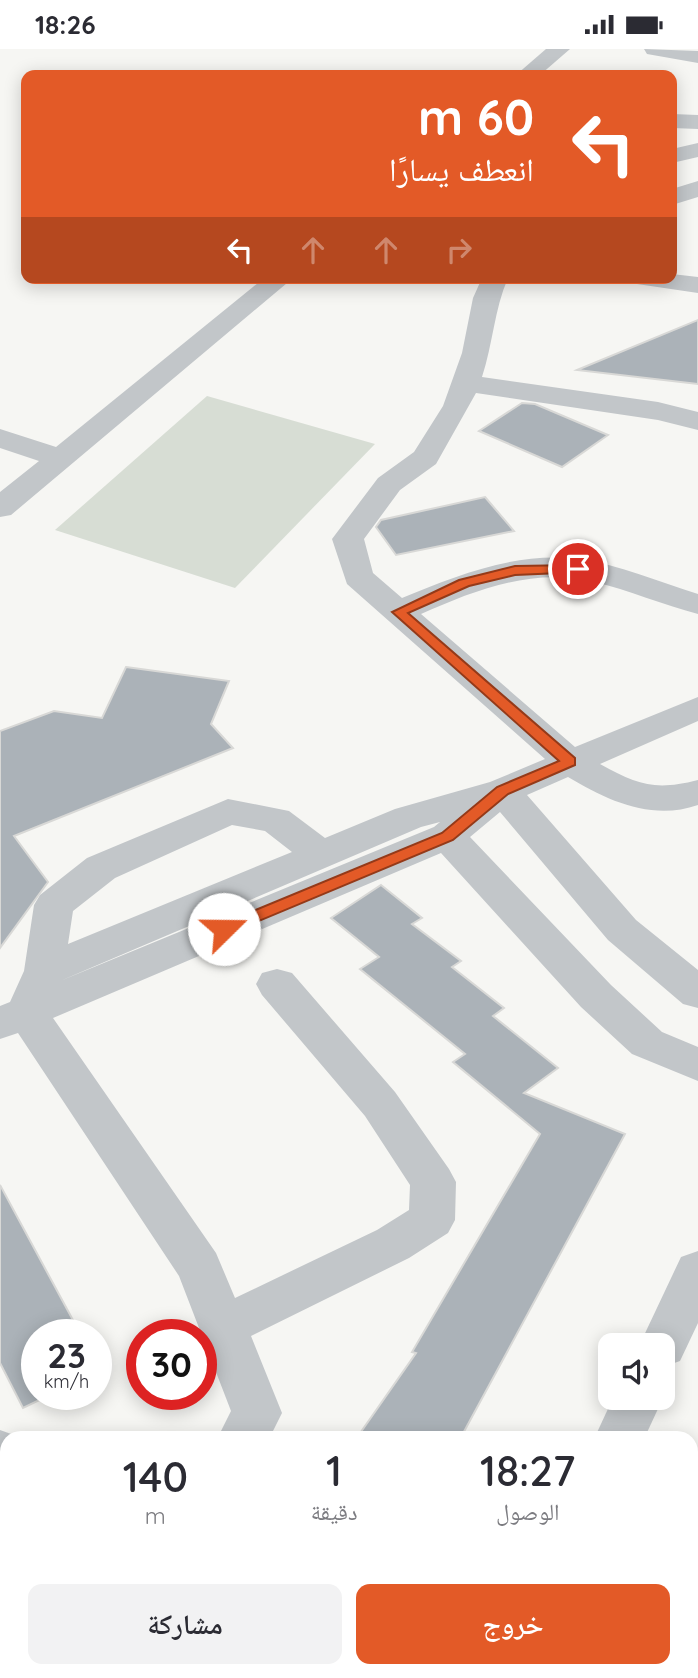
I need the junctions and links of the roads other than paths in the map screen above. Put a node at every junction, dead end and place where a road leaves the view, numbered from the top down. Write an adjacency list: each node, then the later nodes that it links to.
1 (559, 49): 4 (street)
2 (655, 49): 3 (street)
3 (698, 57)
4 (533, 70)
5 (677, 121): 6 (street)
6 (698, 122)
7 (698, 150): 8 (street)
8 (677, 155)
9 (698, 188): 10 (street)
10 (677, 196)
11 (677, 282): 14 (street)
12 (273, 284): 18 (street)
13 (492, 284): 15 (street)
14 (698, 285)
15 (465, 383): 16 (street); 21 (street)
16 (698, 421)
17 (0, 438): 18 (street)
18 (61, 458): 19 (street)
19 (0, 508)
20 (698, 604): 21 (street)
21 (398, 612): 23 (street)
22 (698, 708): 23 (street)
23 (569, 762): 24 (street); 25 (street)
24 (503, 791): 26 (street); 27 (street); 30 (street)
25 (698, 792)
26 (447, 836): 31 (street); 32 (street)
27 (321, 855): 28 (street); 28 (street)
28 (44, 971): 31 (street)
29 (277, 984): 34 (street)
30 (698, 993)
31 (13, 1017): 34 (street)
32 (698, 1065)
33 (698, 1271): 35 (street)
34 (222, 1327): 37 (street)
35 (669, 1333)
36 (632, 1410): 38 (street)
37 (247, 1431)
38 (623, 1431)

